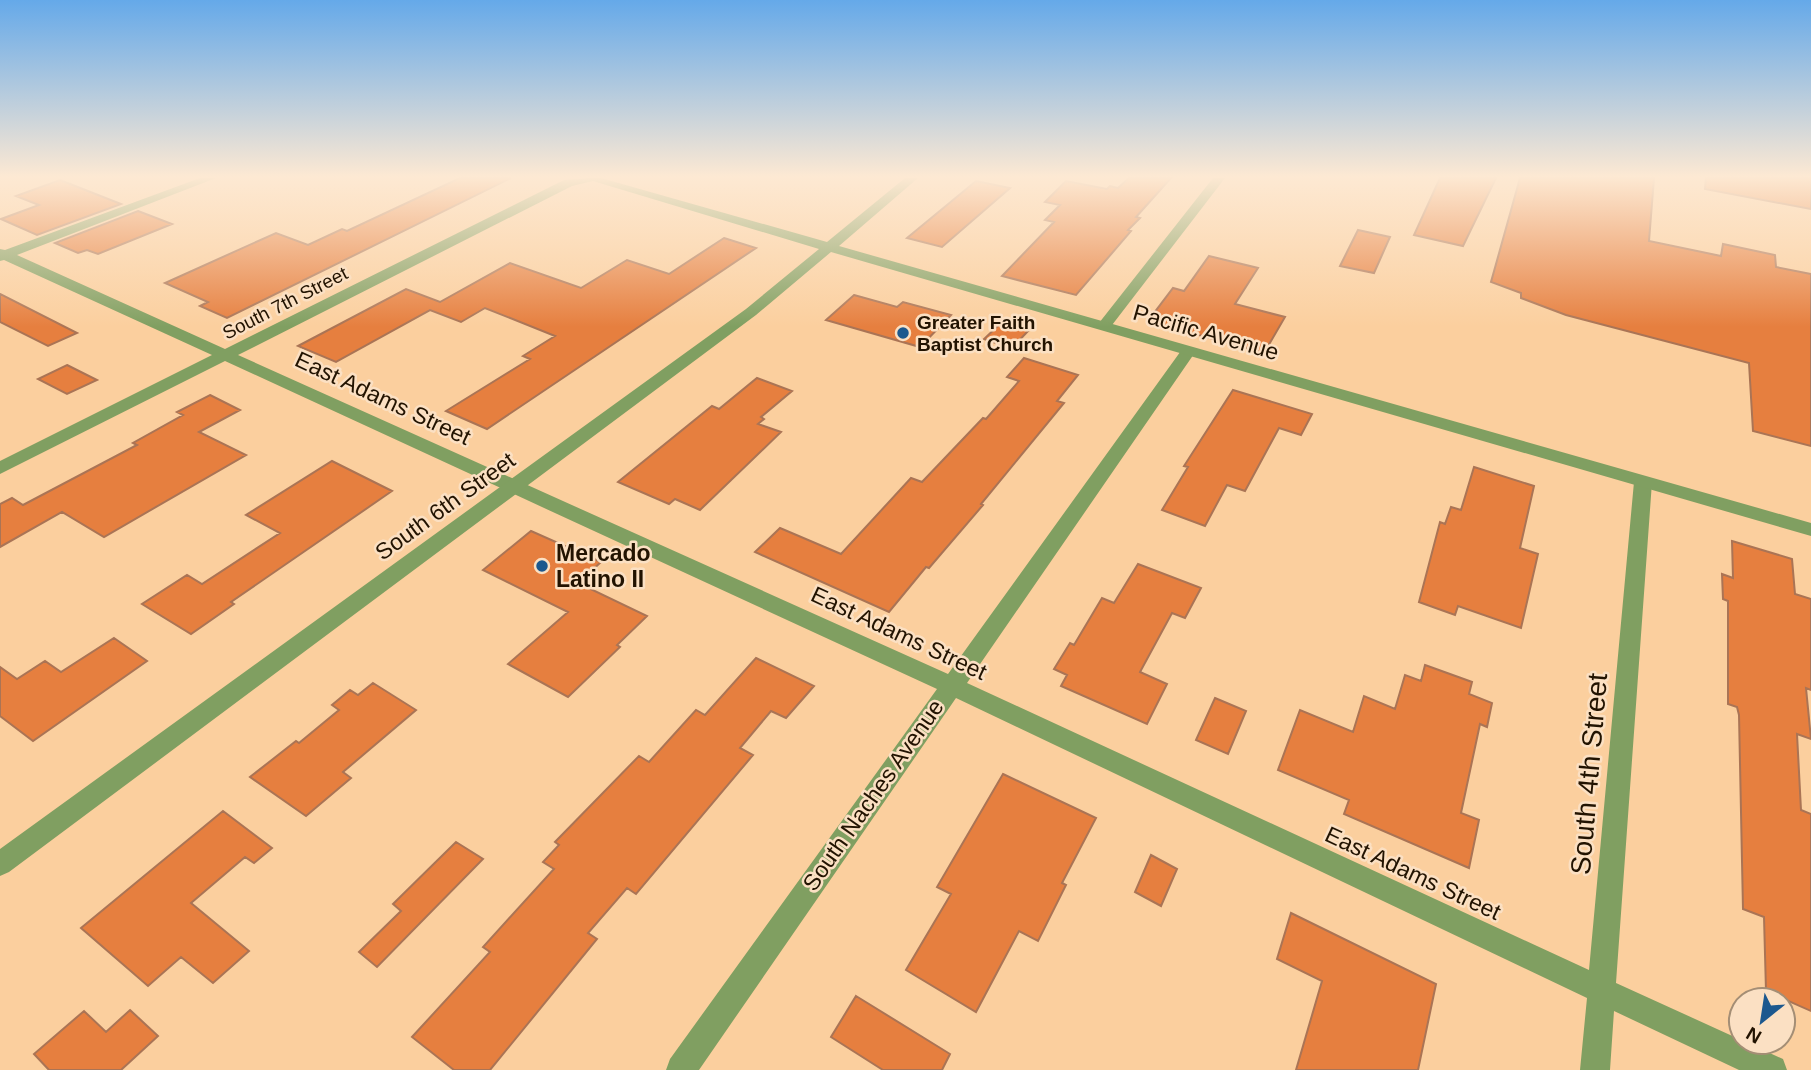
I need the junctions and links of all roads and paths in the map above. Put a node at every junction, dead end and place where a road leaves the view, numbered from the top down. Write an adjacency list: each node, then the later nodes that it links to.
1 (74, 228): 7 (street)
2 (478, 228): 10 (street, South 7th Street)
3 (762, 228): 6 (street, Pacific Avenue)
4 (851, 228): 6 (street, South 6th Street)
5 (1180, 228): 8 (street)
6 (828, 247): 8 (street, Pacific Avenue); 13 (street, South 6th Street)
7 (1, 255): 10 (street, East Adams Street)
8 (1104, 326): 9 (street, Pacific Avenue)
9 (1188, 351): 12 (street, Pacific Avenue); 15 (street, South Naches Avenue)
10 (225, 354): 11 (street, South 7th Street); 13 (street, East Adams Street)
11 (0, 468)
12 (1643, 482): 14 (street, Pacific Avenue); 17 (street, South 4th Street)
13 (514, 486): 15 (street, East Adams Street); 16 (street, South 6th Street)
14 (1811, 530)
15 (950, 685): 17 (street, East Adams Street); 18 (street, South Naches Avenue)
16 (0, 864)
17 (1601, 990): 19 (street, South 4th Street); 20 (street, East Adams Street)
18 (681, 1070)
19 (1595, 1070)
20 (1772, 1070)

